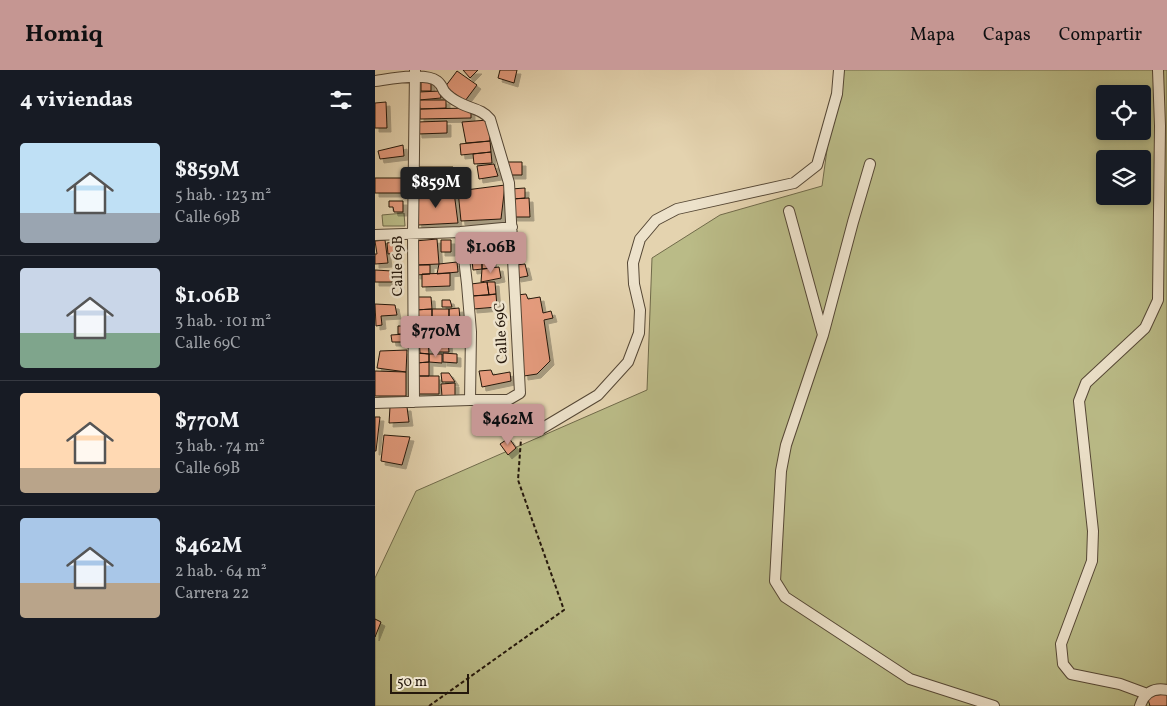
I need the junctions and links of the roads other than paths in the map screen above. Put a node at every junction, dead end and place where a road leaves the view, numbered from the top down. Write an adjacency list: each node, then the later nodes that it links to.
1 (839, 70): 13 (street)
2 (1158, 70): 17 (street)
3 (416, 73): 4 (street); 7 (street, Calle 69C); 9 (street, Calle 69B)
4 (375, 81)
5 (870, 164): 11 (street)
6 (789, 211): 11 (street)
7 (512, 228): 8 (street); 13 (street, Calle 69C)
8 (461, 232): 9 (street); 12 (street)
9 (413, 234): 10 (street); 14 (street, Calle 69B)
10 (375, 235)
11 (823, 336): 18 (street)
12 (470, 400): 13 (street); 14 (street)
13 (498, 400)
14 (414, 402): 15 (street)
15 (375, 403)
16 (1167, 690): 17 (street)
17 (1147, 694): 19 (street)
18 (994, 706)
19 (1140, 706)

